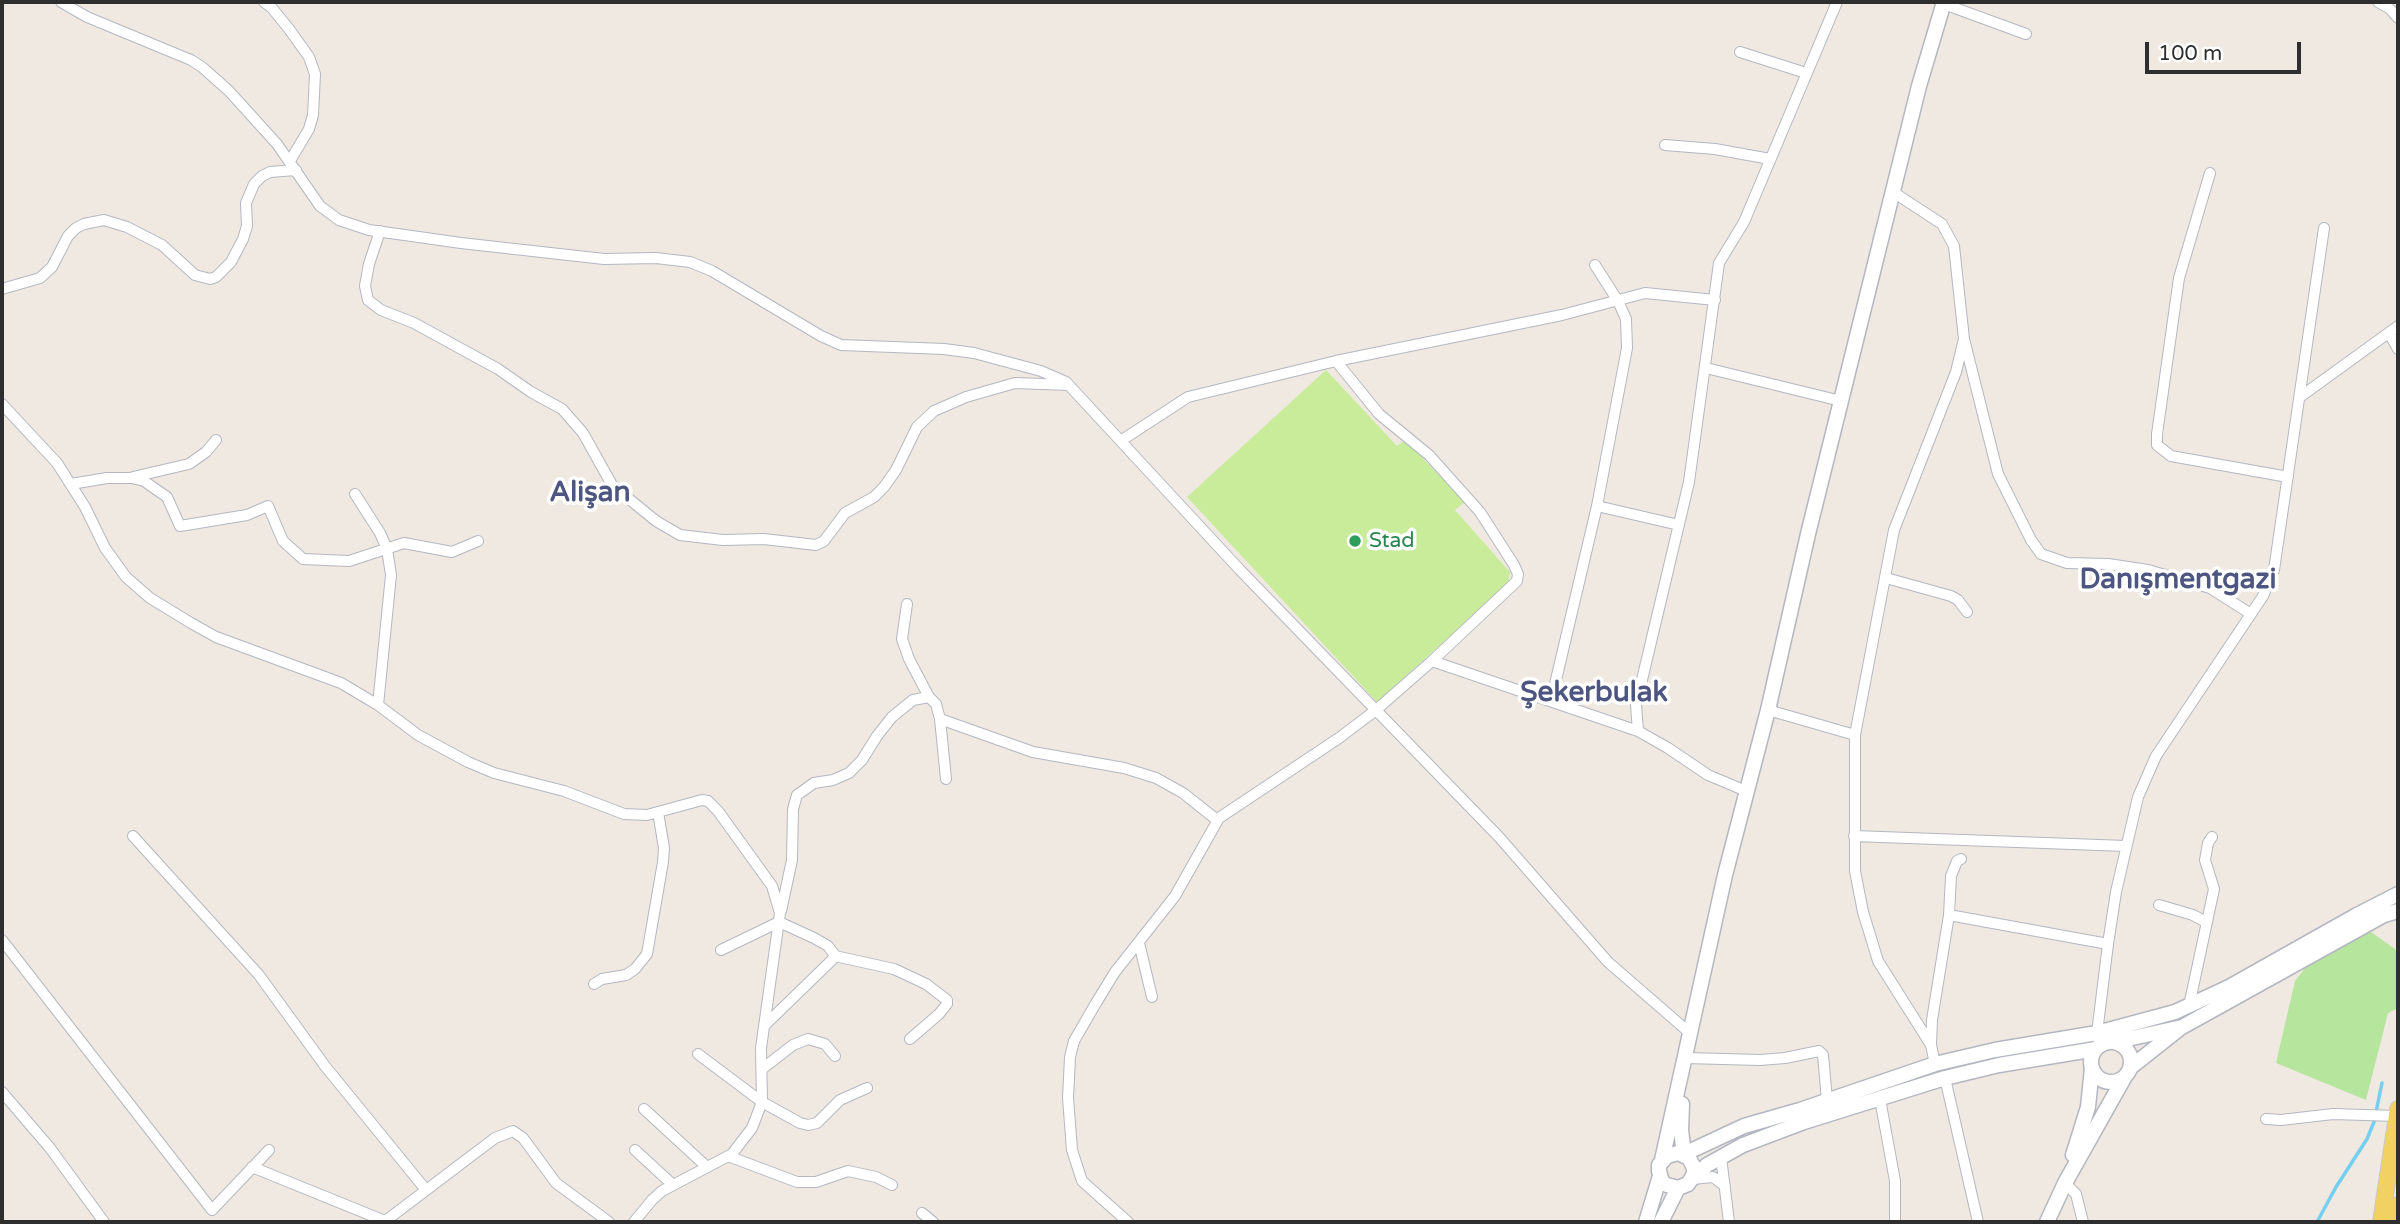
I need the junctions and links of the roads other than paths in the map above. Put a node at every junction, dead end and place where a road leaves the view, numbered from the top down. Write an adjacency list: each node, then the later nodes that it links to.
1 (61, 2): 12 (street)
2 (264, 2): 12 (street)
3 (1837, 2): 9 (street)
4 (2378, 2): 6 (street)
5 (1944, 3): 7 (street); 14 (main road)
6 (2398, 18)
7 (2026, 34)
8 (1740, 52): 9 (street)
9 (1806, 73): 11 (street)
10 (1665, 145): 11 (street)
11 (1770, 159): 20 (street)
12 (293, 166): 16 (street); 18 (street)
13 (2210, 173): 33 (street)
14 (1893, 192): 23 (street); 29 (main road)
15 (2324, 228): 28 (street)
16 (380, 232): 27 (street); 27 (street)
17 (1595, 265): 19 (street)
18 (2, 289)
19 (1618, 300): 20 (street); 25 (street); 37 (street)
20 (1715, 300): 26 (street)
21 (2398, 326): 22 (street)
22 (2389, 333): 24 (street); 28 (street)
23 (1964, 339): 41 (street); 44 (street)
24 (2398, 349)
25 (1336, 361): 32 (street); 45 (street)
26 (1706, 368): 29 (street); 38 (street)
27 (1069, 385): 32 (street)
28 (2300, 397): 33 (street)
29 (1841, 401): 50 (main road)
30 (2, 404): 35 (street)
31 (216, 440): 34 (street)
32 (1122, 440): 49 (street)
33 (2288, 477): 44 (street)
34 (132, 478): 35 (street); 40 (street)
35 (71, 484): 48 (street)
36 (355, 494): 40 (street)
37 (1597, 506): 38 (street); 47 (street)
38 (1679, 525): 52 (street)
39 (478, 541): 40 (street)
40 (387, 549): 48 (street)
41 (1886, 578): 43 (street); 53 (street)
42 (907, 604): 46 (street)
43 (1967, 612)
44 (2251, 614): 61 (street)
45 (1432, 661): 47 (street); 49 (street)
46 (929, 697): 51 (street); 67 (street)
47 (1551, 701): 52 (street)
48 (378, 705): 56 (street)
49 (1376, 710): 57 (street); 79 (street)
50 (1768, 710): 53 (street); 55 (main road)
51 (940, 719): 54 (street); 57 (street)
52 (1638, 731): 55 (street)
53 (1855, 735): 59 (street)
54 (946, 779)
55 (1746, 791): 79 (main road)
56 (658, 812): 67 (street); 74 (street)
57 (1217, 820): 70 (street)
58 (133, 836): 114 (street)
59 (1854, 836): 61 (street); 82 (street)
60 (2212, 837): 68 (street)
61 (2126, 846): 71 (street)
62 (1961, 859): 66 (street)
63 (2398, 894): 76 (main road)
64 (2159, 905): 68 (street)
65 (2398, 911): 78 (main road)
66 (1949, 915): 71 (street); 82 (street)
67 (779, 918): 72 (street); 73 (street); 77 (street)
68 (2206, 922): 76 (street)
69 (2, 940): 105 (street)
70 (1139, 943): 75 (street); 122 (street)
71 (2108, 944): 81 (street)
72 (721, 950)
73 (835, 956): 77 (street); 80 (street)
74 (594, 984)
75 (1152, 997)
76 (2189, 1006): 81 (main road)
77 (764, 1026): 88 (street)
78 (2182, 1027): 81 (main road); 89 (main road)
79 (1691, 1034): 85 (main road)
80 (910, 1039)
81 (2102, 1042): 86 (main road); 87 (main road); 89 (main road); 90 (main road)
82 (1931, 1045): 86 (street)
83 (698, 1054): 95 (street)
84 (835, 1056): 88 (street)
85 (1685, 1064): 94 (street); 101 (main road); 104 (main road)
86 (1935, 1064): 94 (main road)
87 (2092, 1068): 89 (main road); 109 (main road)
88 (762, 1069): 95 (street)
89 (2127, 1073): 109 (main road)
90 (1945, 1078): 93 (main road); 127 (street)
91 (867, 1088): 95 (street)
92 (2, 1092): 117 (street)
93 (1880, 1098): 103 (main road); 126 (street)
94 (1827, 1100): 101 (main road)
95 (762, 1102): 102 (street)
96 (644, 1109): 106 (street)
97 (2398, 1113): 98 (street); 130 (main road)
98 (2266, 1119)
99 (269, 1150): 105 (street)
100 (635, 1150): 110 (street)
101 (1684, 1154): 104 (main road); 108 (main road)
102 (728, 1156): 106 (street); 111 (street)
103 (1721, 1157): 108 (main road); 112 (street)
104 (1662, 1160): 107 (main road)
105 (252, 1167): 118 (street)
106 (707, 1167): 110 (street)
107 (1660, 1176): 113 (main road); 123 (main road)
108 (1692, 1179): 112 (street); 113 (main road)
109 (2065, 1183): 128 (main road); 129 (street)
110 (673, 1185): 120 (street)
111 (892, 1185)
112 (1726, 1187): 125 (street)
113 (1678, 1188): 124 (main road)
114 (426, 1190): 118 (street); 119 (street)
115 (2398, 1205): 131 (main road)
116 (922, 1213): 121 (street)
117 (104, 1222)
118 (385, 1222)
119 (609, 1222)
120 (634, 1222)
121 (933, 1222)
122 (1128, 1222)
123 (1646, 1222)
124 (1661, 1222)
125 (1729, 1222)
126 (1895, 1222)
127 (1978, 1222)
128 (2047, 1222)
129 (2084, 1222)
130 (2381, 1222)
131 (2396, 1222)

